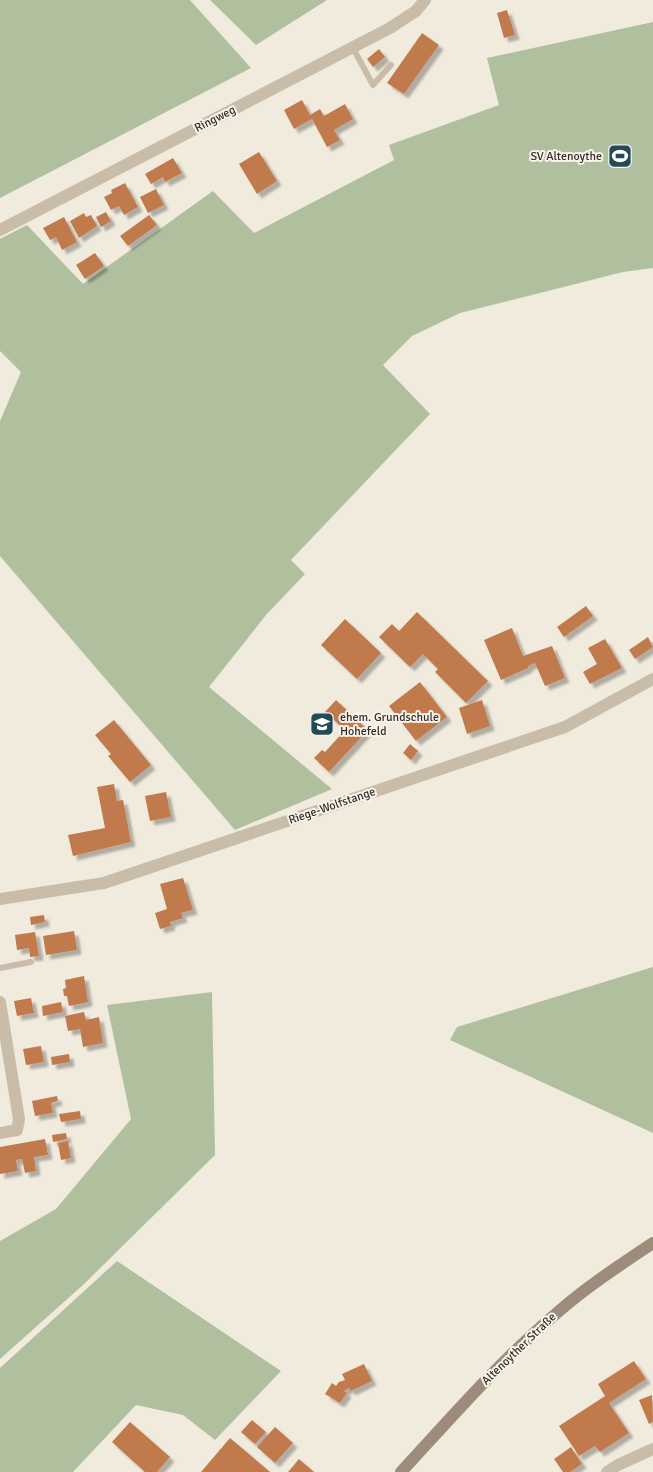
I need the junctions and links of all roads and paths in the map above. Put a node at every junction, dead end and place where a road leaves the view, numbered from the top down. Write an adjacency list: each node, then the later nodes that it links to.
1 (425, 0): 2 (street, Ringweg)
2 (353, 48): 3 (lane); 4 (street, Ringweg)
3 (391, 65)
4 (0, 230)
5 (653, 678): 6 (street, Riege-Wolfstange)
6 (0, 899)
7 (31, 962): 8 (lane)
8 (0, 968)
9 (0, 1002): 10 (street)
10 (0, 1133)
11 (653, 1244): 13 (main road, Altenoyther Straße)
12 (653, 1449): 14 (street)
13 (402, 1472)
14 (607, 1472)

